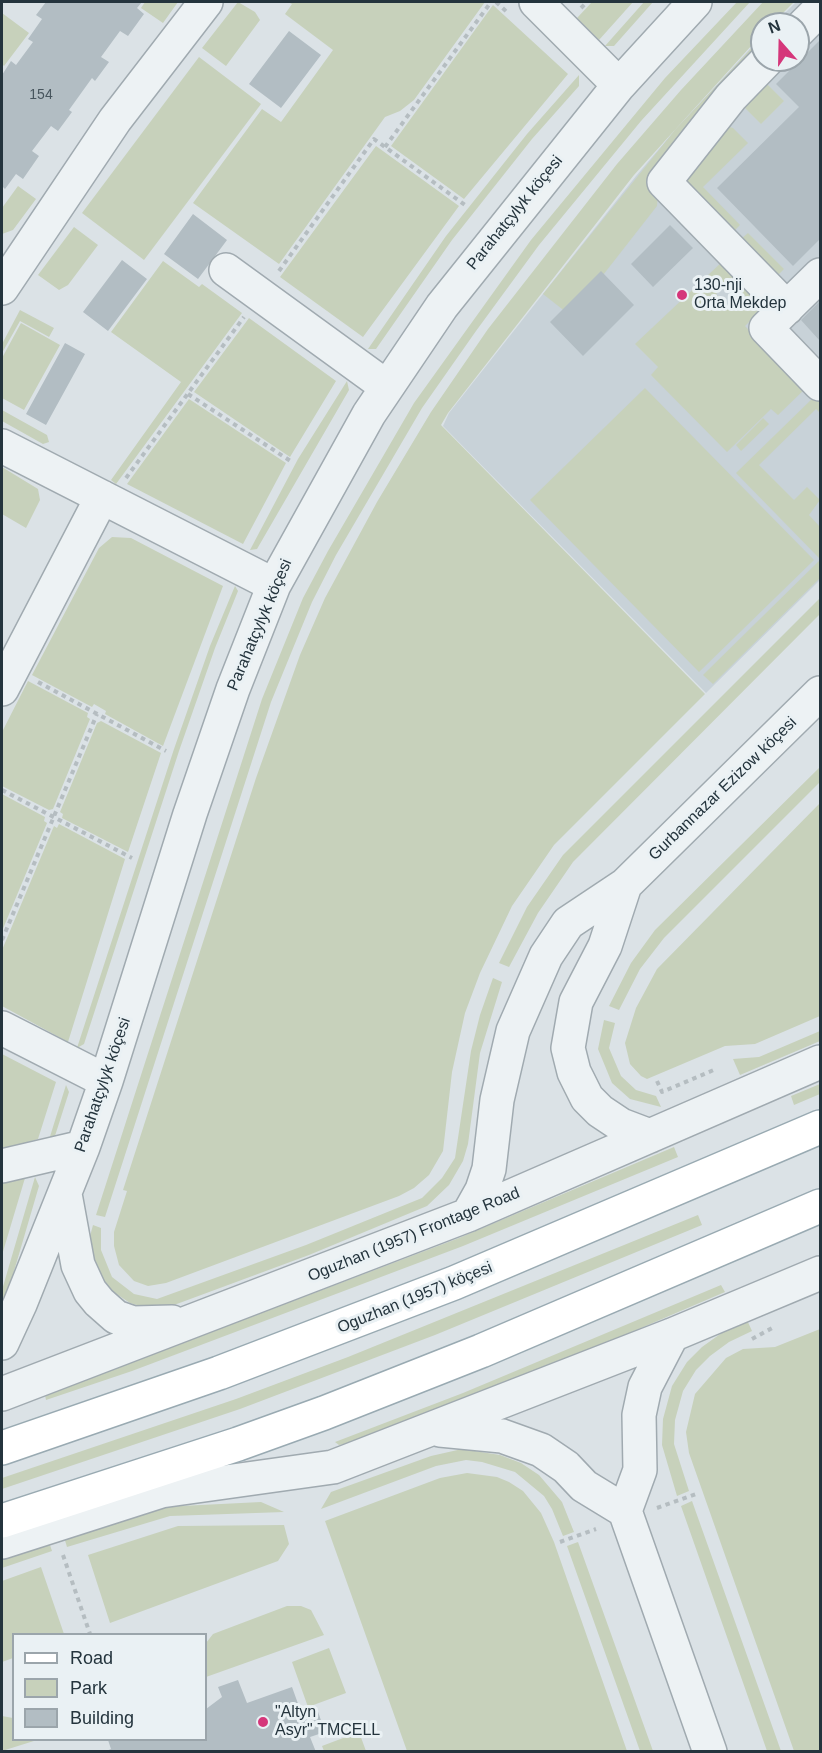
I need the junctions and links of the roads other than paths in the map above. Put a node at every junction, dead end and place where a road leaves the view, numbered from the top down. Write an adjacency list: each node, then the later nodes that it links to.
1 (207, 2): 8 (street)
2 (536, 2): 5 (street)
3 (695, 2): 5 (street, Parahatçylyk köçesi)
4 (755, 72): 9 (street)
5 (619, 85): 11 (street, Parahatçylyk köçesi)
6 (226, 270): 11 (street)
7 (820, 275): 9 (street)
8 (4, 277)
9 (787, 308): 10 (street)
10 (820, 384)
11 (387, 387): 14 (street, Parahatçylyk köçesi)
12 (2, 446): 13 (street)
13 (111, 492): 14 (street); 15 (street)
14 (274, 585): 20 (street, Parahatçylyk köçesi)
15 (16, 683)
16 (820, 693): 17 (street, Gurbannazar Ezizow köçesi)
17 (625, 885): 22 (street); 27 (street, Gurbannazar Ezizow köçesi)
18 (2, 1028): 20 (street)
19 (820, 1062): 22 (street, Oguzhan (1957) Frontage Road)
20 (106, 1081): 23 (street, Parahatçylyk köçesi)
21 (820, 1127): 34 (main road, Oguzhan (1957) köçesi)
22 (650, 1136): 27 (street, Oguzhan (1957) Frontage Road)
23 (82, 1147): 24 (street); 25 (street, Parahatçylyk köçesi)
24 (2, 1166)
25 (65, 1192): 29 (street); 31 (street, Parahatçylyk köçesi)
26 (820, 1206): 35 (main road)
27 (468, 1215): 29 (street, Oguzhan (1957) Frontage Road)
28 (820, 1273): 30 (street)
29 (200, 1319): 32 (street, Oguzhan (1957) Frontage Road)
30 (672, 1335): 33 (street); 37 (street)
31 (2, 1343)
32 (2, 1394)
33 (435, 1429): 36 (street); 37 (street)
34 (2, 1448)
35 (104, 1489): 36 (street); 38 (main road)
36 (160, 1491): 39 (street)
37 (625, 1511): 40 (street)
38 (2, 1521)
39 (2, 1542)
40 (710, 1752)

